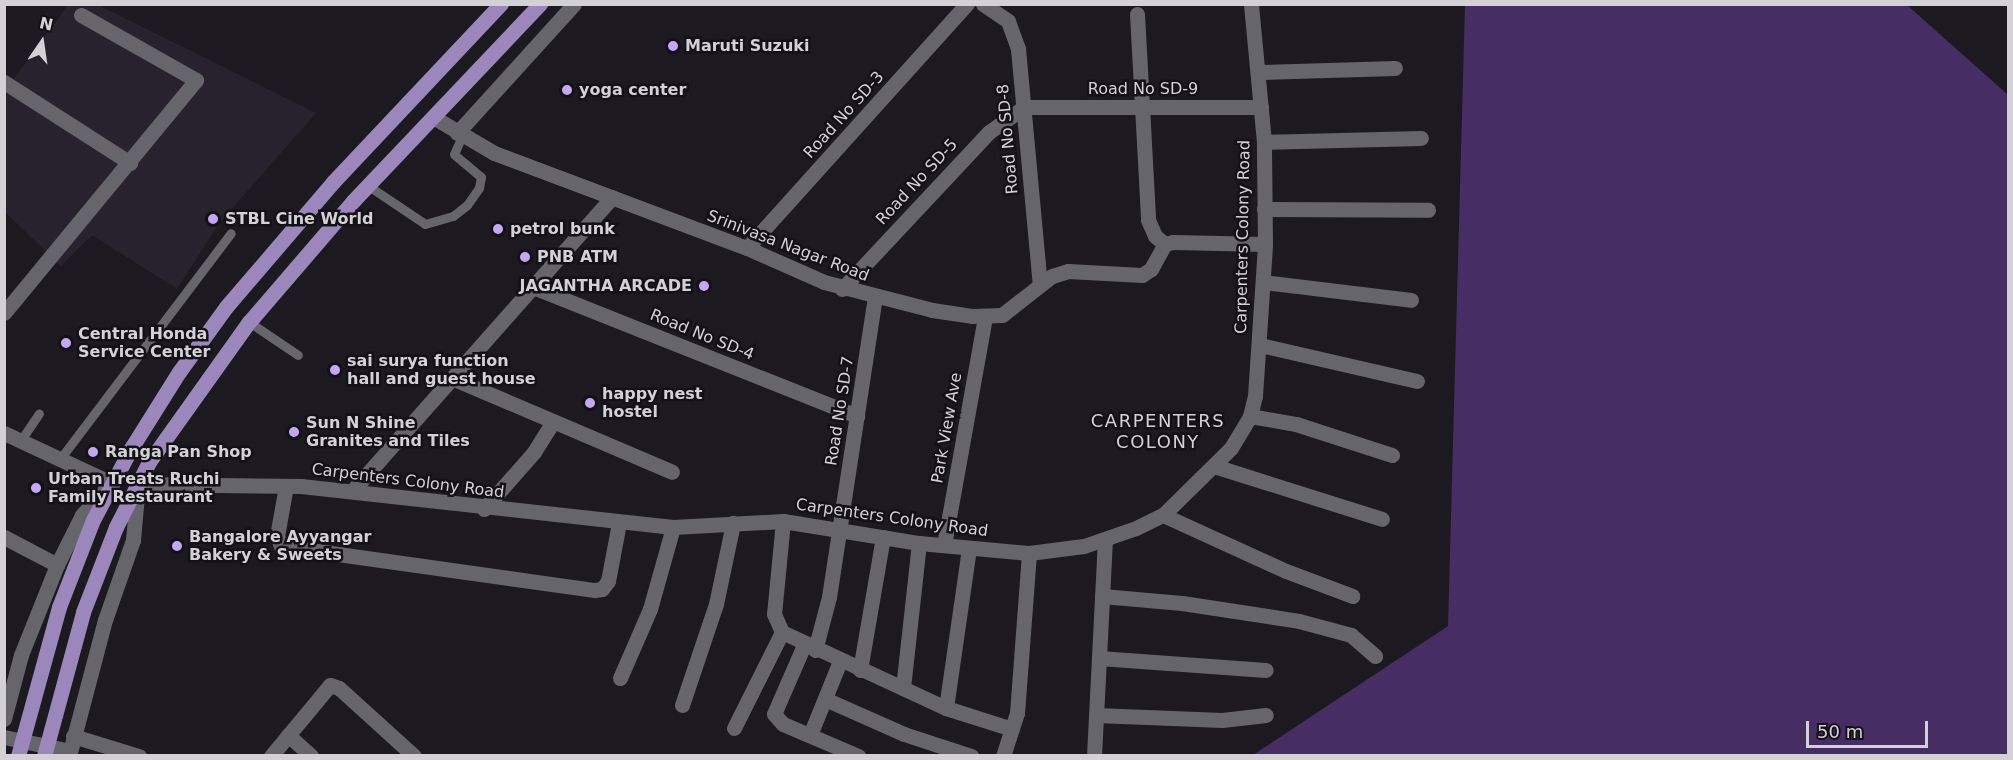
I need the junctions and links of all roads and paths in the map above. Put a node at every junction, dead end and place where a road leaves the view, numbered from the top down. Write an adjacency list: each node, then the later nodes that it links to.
1 (501, 4): 52 (main road)
2 (540, 4): 16 (main road)
3 (574, 4): 17 (street)
4 (967, 4): 28 (street, Road No SD-3)
5 (983, 4): 13 (street, Road No SD-8)
6 (1257, 4): 7 (street)
7 (1251, 5): 11 (street, Carpenters Colony Road)
8 (1137, 14): 14 (street)
9 (81, 15): 20 (street)
10 (1395, 68): 11 (street)
11 (1259, 72): 15 (street, Carpenters Colony Road)
12 (4, 82): 20 (street)
13 (1024, 107): 14 (street, Road No SD-9); 30 (street, Road No SD-8); 32 (street, Road No SD-5)
14 (1143, 107): 15 (street, Road No SD-9); 26 (street)
15 (1262, 107): 19 (street, Carpenters Colony Road)
16 (433, 117): 17 (street, Srinivasa Nagar Road); 21 (main road)
17 (459, 135): 21 (lane); 22 (street, Srinivasa Nagar Road)
18 (1421, 138): 19 (street)
19 (1264, 141): 23 (street, Carpenters Colony Road)
20 (130, 163): 35 (street)
21 (370, 187): 37 (main road)
22 (612, 197): 28 (street, Srinivasa Nagar Road); 31 (street)
23 (1264, 209): 24 (street); 27 (street, Carpenters Colony Road)
24 (1428, 210)
25 (231, 233): 49 (lane)
26 (1165, 244): 27 (street); 30 (street, Srinivasa Nagar Road)
27 (1265, 244): 29 (street, Carpenters Colony Road)
28 (747, 248): 32 (street, Srinivasa Nagar Road)
29 (1263, 282): 34 (street); 38 (street, Carpenters Colony Road)
30 (1040, 285): 36 (street, Srinivasa Nagar Road)
31 (533, 287): 40 (street); 43 (street, Road No SD-4)
32 (843, 289): 33 (street, Srinivasa Nagar Road)
33 (875, 298): 36 (street, Srinivasa Nagar Road); 43 (street, Road No SD-7)
34 (1411, 300)
35 (4, 313)
36 (985, 317): 68 (street, Park View Ave)
37 (249, 322): 39 (lane); 53 (main road)
38 (1260, 345): 41 (street); 44 (street, Carpenters Colony Road)
39 (298, 355)
40 (452, 378): 45 (street); 55 (street)
41 (1417, 381)
42 (39, 413): 47 (lane)
43 (857, 416): 63 (street, Road No SD-7)
44 (1250, 416): 48 (street); 50 (street, Carpenters Colony Road)
45 (554, 422): 51 (street); 56 (street)
46 (4, 433): 47 (street)
47 (21, 440): 49 (street)
48 (1392, 455)
49 (60, 459): 52 (street)
50 (1214, 466): 57 (street, Carpenters Colony Road); 58 (street)
51 (672, 472)
52 (111, 483): 71 (street); 93 (main road)
53 (138, 484): 54 (street, Carpenters Colony Road); 94 (street); 95 (main road)
54 (286, 486): 55 (street, Carpenters Colony Road); 60 (street)
55 (353, 490): 56 (street, Carpenters Colony Road)
56 (484, 508): 60 (street, Carpenters Colony Road)
57 (1163, 515): 66 (street, Carpenters Colony Road); 73 (street)
58 (1382, 519)
59 (783, 521): 61 (street, Carpenters Colony Road); 63 (street, Carpenters Colony Road); 74 (street)
60 (619, 523): 62 (street, Carpenters Colony Road)
61 (733, 523): 62 (street, Carpenters Colony Road); 84 (street)
62 (673, 527): 81 (street)
63 (840, 529): 65 (street, Carpenters Colony Road); 75 (street, Road No SD-7)
64 (4, 537): 71 (street)
65 (883, 537): 67 (street, Carpenters Colony Road); 79 (street)
66 (1105, 539): 70 (street, Carpenters Colony Road); 72 (street)
67 (920, 543): 68 (street, Carpenters Colony Road); 82 (street)
68 (944, 545): 69 (street, Carpenters Colony Road)
69 (969, 549): 70 (street, Carpenters Colony Road); 85 (street)
70 (1029, 553): 90 (street)
71 (57, 565): 88 (street)
72 (1102, 596): 76 (street); 77 (street)
73 (1352, 596)
74 (782, 632): 75 (street); 89 (street)
75 (810, 648): 78 (street); 92 (street, Road No SD-7)
76 (1375, 656)
77 (1099, 658): 80 (street); 87 (street)
78 (840, 661): 79 (street); 83 (street)
79 (860, 670): 82 (street)
80 (1266, 670)
81 (620, 678)
82 (903, 688): 85 (street)
83 (825, 699): 92 (street); 101 (street)
84 (682, 705)
85 (946, 708): 90 (street)
86 (1266, 715): 87 (street)
87 (1096, 716): 103 (street)
88 (4, 719)
89 (734, 728)
90 (1012, 729): 102 (street)
91 (288, 735): 97 (street); 98 (street); 99 (street)
92 (810, 735): 100 (street)
93 (14, 744): 95 (street)
94 (71, 747): 95 (street); 96 (street)
95 (45, 751)
96 (139, 756)
97 (271, 756)
98 (311, 756)
99 (414, 756)
100 (858, 756)
101 (971, 756)
102 (1003, 756)
103 (1094, 756)

